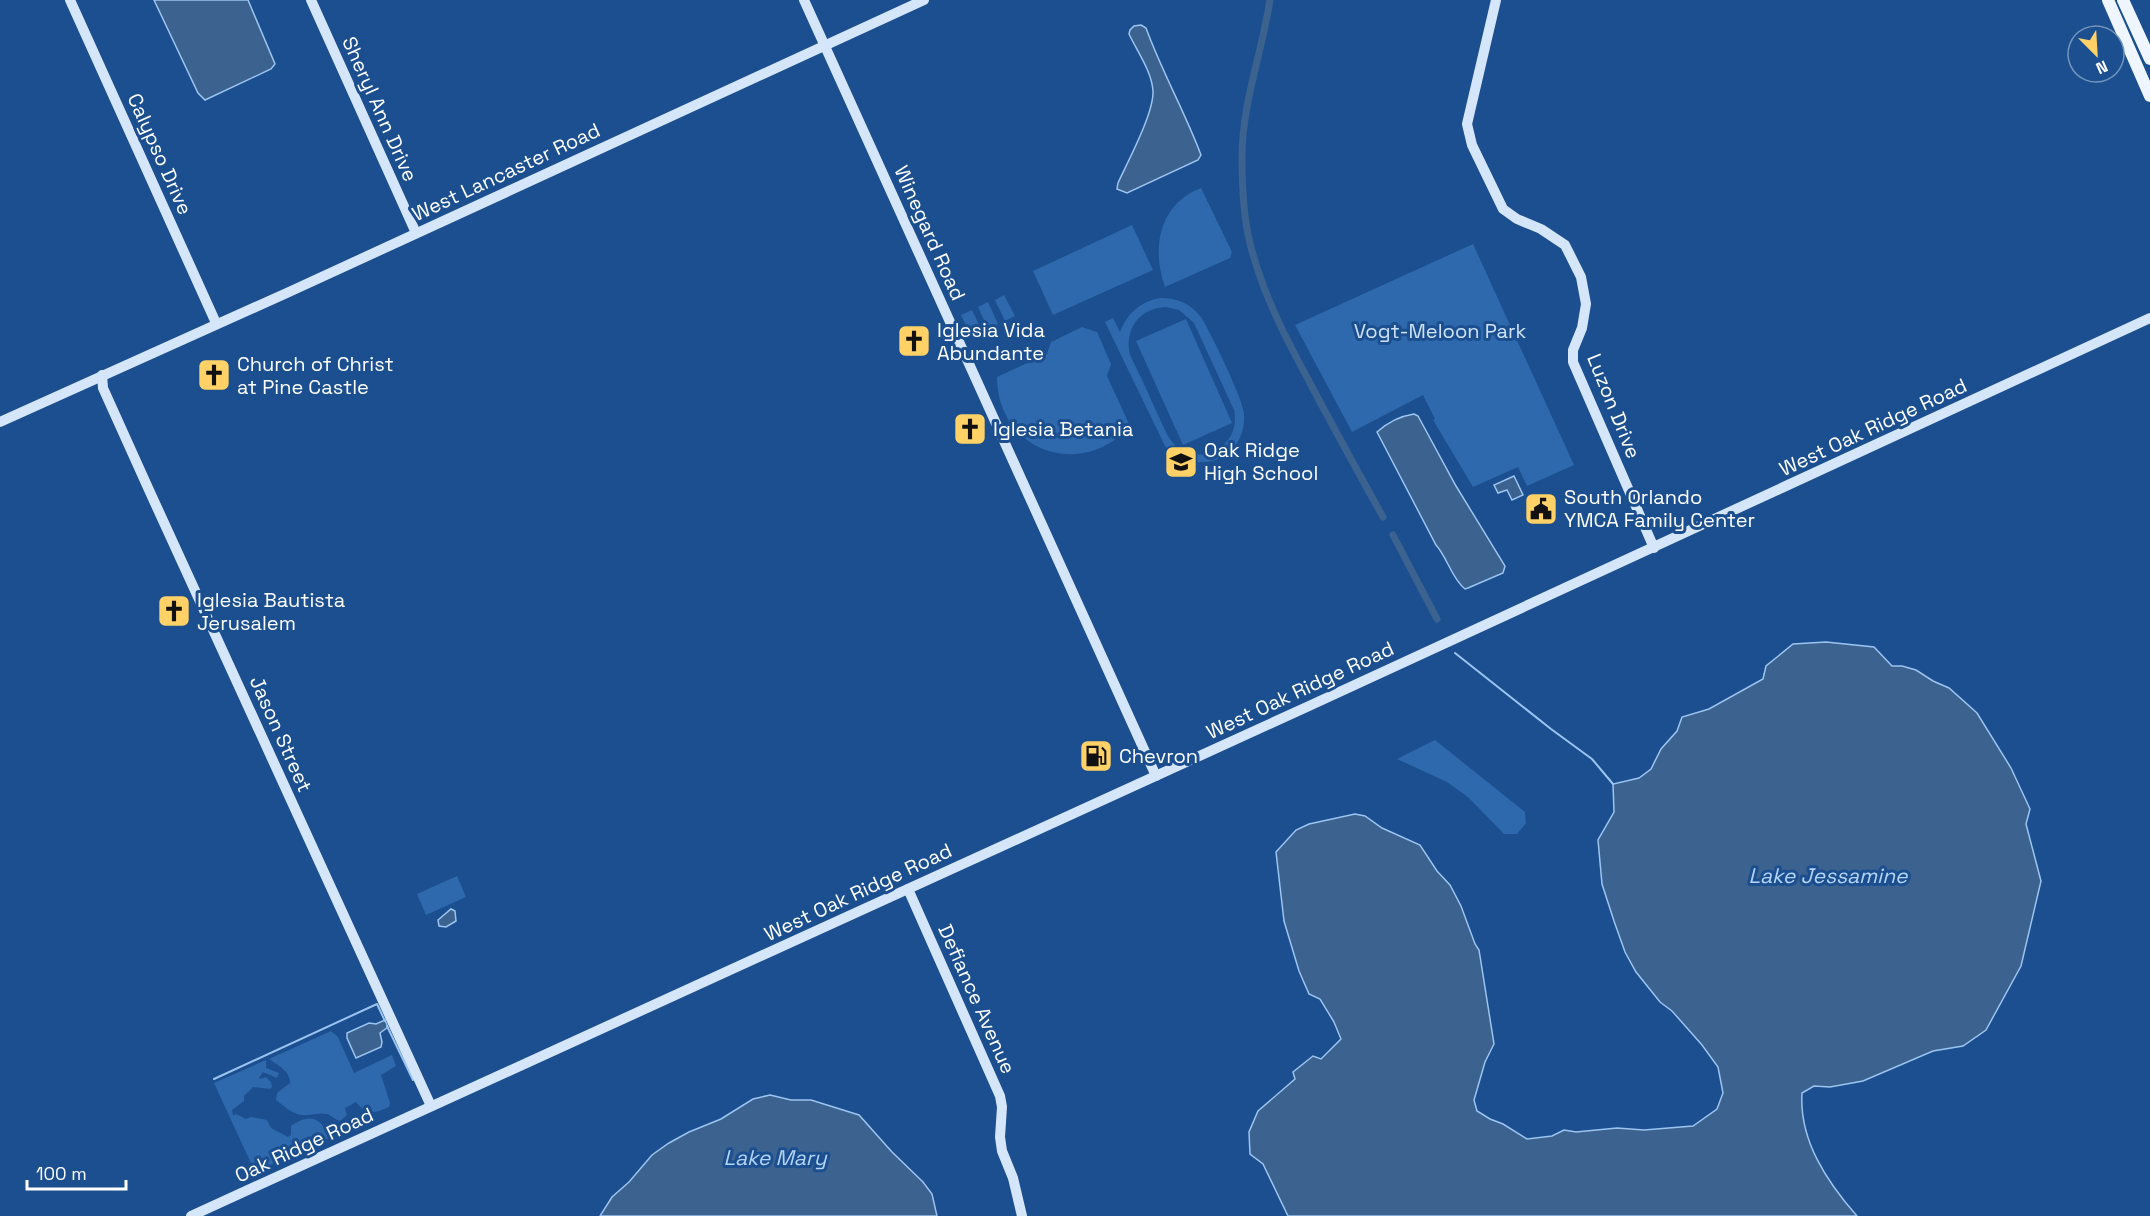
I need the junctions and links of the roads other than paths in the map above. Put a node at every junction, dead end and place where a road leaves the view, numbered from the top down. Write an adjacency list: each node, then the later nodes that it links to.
1 (70, 0): 13 (street, Calypso Drive)
2 (311, 0): 11 (street, Sheryl Ann Drive)
3 (804, 0): 8 (street, Winegard Road)
4 (924, 0): 8 (street, West Lancaster Road)
5 (1496, 0): 16 (street, Luzon Drive)
6 (2108, 0): 10 (main road)
7 (2123, 0): 9 (main road)
8 (825, 46): 11 (street, West Lancaster Road); 17 (street, Winegard Road)
9 (2150, 59)
10 (2150, 96)
11 (416, 233): 13 (street, West Lancaster Road)
12 (2150, 318): 16 (street, West Oak Ridge Road)
13 (216, 323): 14 (street, West Lancaster Road)
14 (102, 375): 15 (street, West Lancaster Road); 19 (street, Jason Street)
15 (0, 422)
16 (1654, 548): 17 (street, West Oak Ridge Road)
17 (1156, 776): 18 (street, West Oak Ridge Road)
18 (908, 889): 19 (street, West Oak Ridge Road); 21 (street, Defiance Avenue)
19 (432, 1106): 20 (street, Oak Ridge Road)
20 (191, 1216)
21 (1022, 1216)

